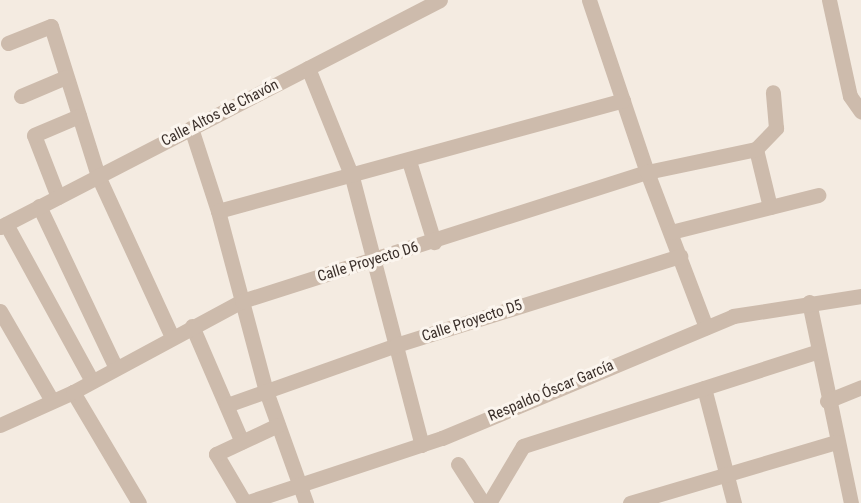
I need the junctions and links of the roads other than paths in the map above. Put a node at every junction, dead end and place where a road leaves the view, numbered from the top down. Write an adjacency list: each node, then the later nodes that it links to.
1 (440, 0): 5 (street, Calle Altos de Chavón)
2 (589, 0): 9 (street)
3 (829, 0): 10 (street)
4 (8, 43): 6 (street)
5 (308, 68): 12 (street, Calle Altos de Chavón); 17 (street)
6 (66, 77): 8 (street); 11 (street)
7 (773, 92): 13 (street)
8 (21, 96)
9 (623, 100): 14 (street); 15 (street)
10 (861, 112)
11 (79, 116): 16 (street); 19 (street)
12 (190, 128): 16 (street, Calle Altos de Chavón); 22 (street)
13 (756, 149): 15 (street, Calle Proyecto D6); 21 (street)
14 (409, 161): 17 (street); 25 (street)
15 (647, 172): 24 (street); 25 (street, Calle Proyecto D6)
16 (98, 176): 19 (street, Calle Altos de Chavón); 34 (street)
17 (352, 177): 22 (street); 27 (street)
18 (818, 195): 21 (street)
19 (58, 197): 20 (street, Calle Altos de Chavón)
20 (39, 206): 23 (street, Calle Altos de Chavón); 37 (street)
21 (770, 207): 24 (street)
22 (218, 211): 29 (street)
23 (3, 225): 38 (street)
24 (671, 232): 26 (street)
25 (434, 242): 27 (street, Calle Proyecto D6)
26 (680, 256): 33 (street); 35 (street, Calle Proyecto D5)
27 (374, 261): 29 (street, Calle Proyecto D6); 35 (street)
28 (861, 296): 30 (street, Respaldo Óscar García)
29 (242, 301): 32 (street, Calle Proyecto D6); 42 (street)
30 (809, 302): 33 (street, Respaldo Óscar García); 36 (street)
31 (0, 311): 43 (street)
32 (192, 326): 34 (street, Calle Proyecto D6); 45 (street)
33 (706, 327): 50 (street, Respaldo Óscar García)
34 (172, 337): 37 (street, Calle Proyecto D6)
35 (396, 345): 42 (street, Calle Proyecto D5); 50 (street)
36 (816, 352): 40 (street); 44 (street)
37 (115, 366): 38 (street, Calle Proyecto D6)
38 (92, 381): 41 (street, Calle Proyecto D6)
39 (861, 387): 44 (street)
40 (704, 388): 52 (street); 58 (street)
41 (73, 392): 43 (street, Calle Proyecto D6); 54 (street)
42 (266, 392): 45 (street, Calle Proyecto D5); 47 (street)
43 (51, 399): 46 (street, Calle Proyecto D6)
44 (827, 401): 49 (street)
45 (226, 405): 48 (street)
46 (0, 425)
47 (278, 425): 48 (street); 53 (street)
48 (243, 442): 55 (street)
49 (836, 442): 52 (street); 61 (street)
50 (422, 445): 53 (street, Respaldo Óscar García)
51 (458, 464): 57 (street)
52 (726, 474): 59 (street); 60 (street)
53 (300, 486): 55 (street, Respaldo Óscar García); 56 (street)
54 (139, 503)
55 (245, 503)
56 (306, 503)
57 (483, 503)
58 (489, 503)
59 (630, 503)
60 (734, 503)
61 (850, 503)

